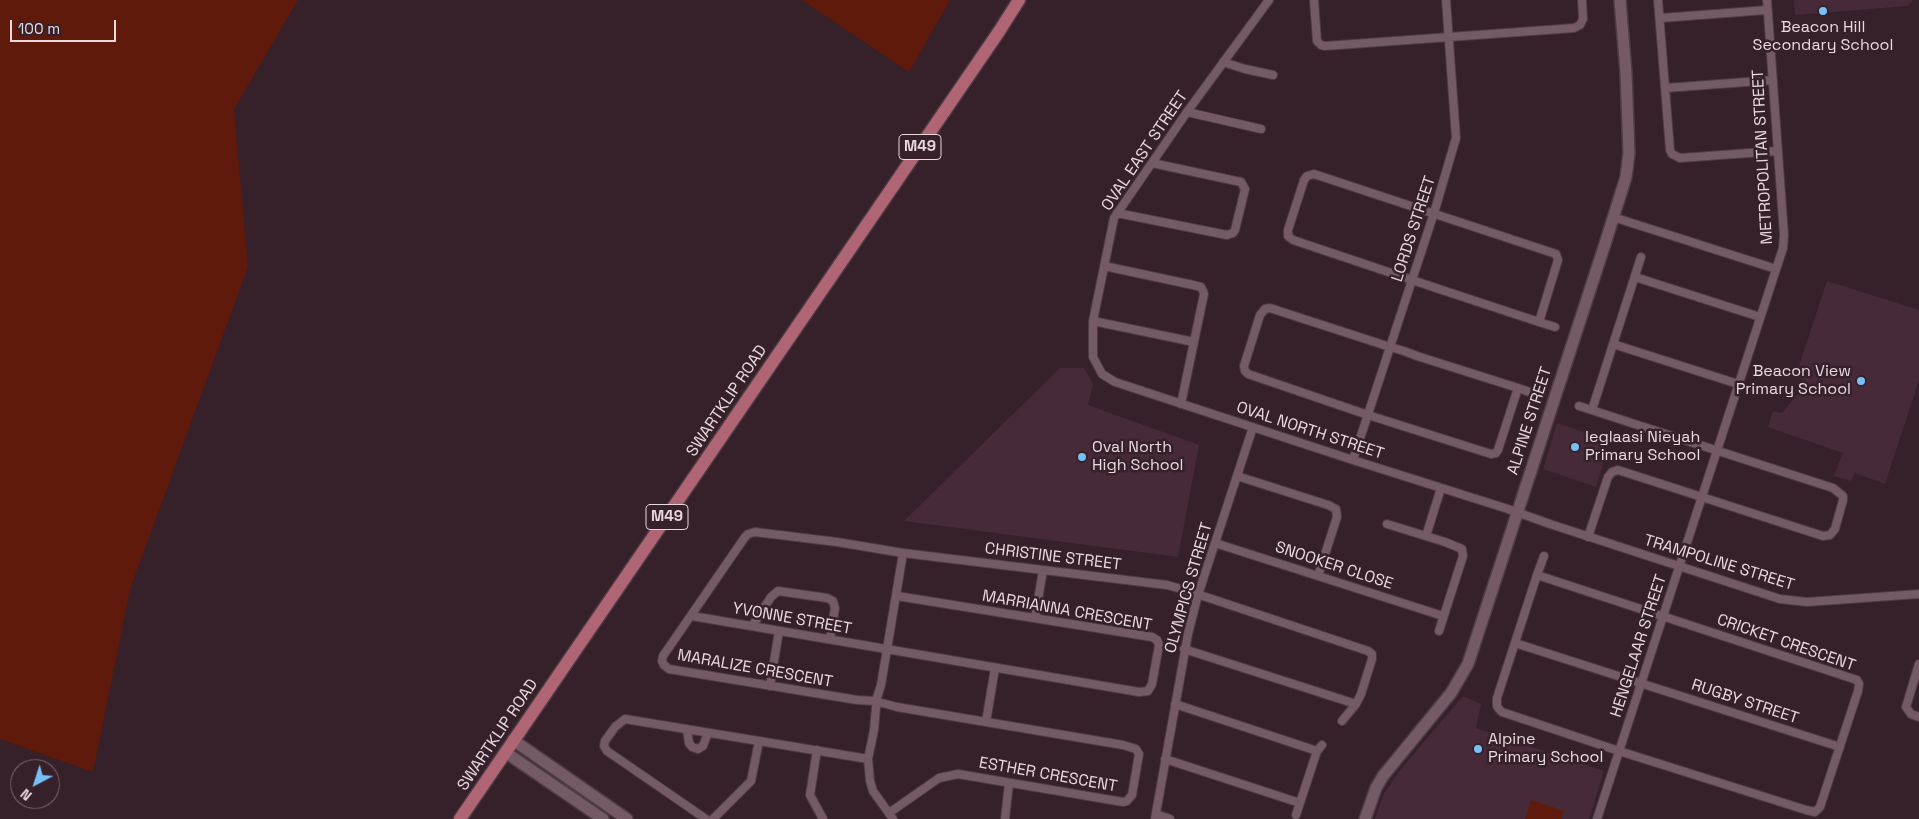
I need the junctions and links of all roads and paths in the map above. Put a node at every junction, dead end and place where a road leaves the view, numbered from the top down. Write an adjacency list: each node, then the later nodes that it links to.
1 (1019, 0): 86 (main road, SWARTKLIP ROAD / M49)
2 (1270, 0): 12 (street, OVAL EAST STREET)
3 (1314, 0): 11 (street)
4 (1446, 0): 11 (street, LORDS STREET)
5 (1582, 0): 11 (street)
6 (1620, 0): 22 (street, ALPINE STREET)
7 (1658, 0): 10 (street)
8 (1767, 0): 9 (street, METROPOLITAN STREET)
9 (1767, 10): 10 (street); 14 (street, METROPOLITAN STREET)
10 (1661, 18): 15 (street)
11 (1448, 37): 21 (street, LORDS STREET)
12 (1223, 62): 13 (street); 16 (street, OVAL EAST STREET)
13 (1273, 75)
14 (1773, 80): 15 (street); 18 (street, METROPOLITAN STREET)
15 (1666, 88): 18 (street)
16 (1187, 112): 17 (street); 19 (street, OVAL EAST STREET)
17 (1261, 129)
18 (1777, 151): 25 (street, METROPOLITAN STREET)
19 (1152, 163): 20 (street, OVAL EAST STREET); 20 (street)
20 (1117, 213): 24 (street, OVAL EAST STREET)
21 (1434, 213): 27 (street, LORDS STREET); 27 (street); 30 (street)
22 (1613, 216): 25 (street); 49 (street, ALPINE STREET)
23 (1641, 257): 26 (street)
24 (1104, 266): 29 (street, OVAL EAST STREET); 32 (street)
25 (1776, 269): 28 (street, METROPOLITAN STREET)
26 (1635, 277): 28 (street); 33 (street)
27 (1412, 280): 30 (street); 34 (street, LORDS STREET)
28 (1760, 317): 36 (street, METROPOLITAN STREET)
29 (1093, 321): 32 (street); 35 (street, OVAL EAST STREET)
30 (1539, 322): 31 (street)
31 (1555, 327)
32 (1194, 342): 39 (street)
33 (1613, 344): 36 (street); 41 (street)
34 (1390, 347): 37 (street); 42 (street, LORDS STREET); 42 (street)
35 (1098, 368): 39 (street, OVAL NORTH STREET)
36 (1738, 384): 44 (street, METROPOLITAN STREET)
37 (1518, 388): 38 (street); 42 (street)
38 (1535, 394)
39 (1181, 404): 43 (street, OVAL NORTH STREET)
40 (1579, 406): 41 (street)
41 (1592, 410): 44 (street)
42 (1368, 415): 45 (street, LORDS STREET)
43 (1253, 427): 45 (street, OVAL NORTH STREET); 46 (street, OLYMPICS STREET)
44 (1717, 451): 48 (street, METROPOLITAN STREET); 48 (street)
45 (1353, 460): 47 (street, OVAL NORTH STREET)
46 (1237, 476): 53 (street, OLYMPICS STREET); 59 (street)
47 (1442, 488): 49 (street, OVAL NORTH STREET); 51 (street)
48 (1702, 496): 52 (street); 56 (street, METROPOLITAN STREET)
49 (1518, 513): 52 (street, TRAMPOLINE STREET); 108 (street, ALPINE STREET)
50 (1387, 524): 51 (street)
51 (1426, 536): 64 (street)
52 (1588, 537): 56 (street, TRAMPOLINE STREET)
53 (1215, 543): 59 (street, SNOOKER CLOSE); 61 (street, OLYMPICS STREET)
54 (903, 554): 57 (street, CHRISTINE STREET); 62 (street); 63 (street, MARALIZE CRESCENT)
55 (1544, 556): 58 (street)
56 (1680, 567): 60 (street, TRAMPOLINE STREET); 65 (street, HENGELAAR STREET)
57 (1043, 570): 61 (street, CHRISTINE STREET); 66 (street)
58 (1537, 575): 65 (street); 71 (street)
59 (1318, 576): 64 (street, SNOOKER CLOSE)
60 (1919, 594)
61 (1198, 595): 72 (street, OLYMPICS STREET); 80 (street, CHRISTINE STREET)
62 (897, 596): 66 (street, MARRIANNA CRESCENT); 73 (street)
63 (692, 616): 67 (street, YVONNE STREET); 77 (street, MARALIZE CRESCENT)
64 (1443, 616): 69 (street)
65 (1663, 616): 76 (street, HENGELAAR STREET); 88 (street, CRICKET CRESCENT)
66 (1035, 618): 75 (street, MARRIANNA CRESCENT)
67 (752, 626): 68 (street, YVONNE STREET); 70 (street)
68 (779, 631): 70 (street, YVONNE STREET); 77 (street)
69 (1439, 631)
70 (830, 640): 73 (street, YVONNE STREET)
71 (1515, 643): 76 (street, RUGBY STREET); 90 (street)
72 (1184, 648): 79 (street, OLYMPICS STREET); 80 (street)
73 (888, 650): 75 (street, MARRIANNA CRESCENT); 78 (street)
74 (1919, 664): 81 (street)
75 (995, 668): 83 (street)
76 (1642, 683): 88 (street, RUGBY STREET); 90 (street, HENGELAAR STREET)
77 (770, 686): 78 (street, MARALIZE CRESCENT)
78 (878, 704): 83 (street, ESTHER CRESCENT); 92 (street)
79 (1175, 704): 93 (street, OLYMPICS STREET); 95 (street)
80 (1356, 704): 82 (street, CHRISTINE STREET)
81 (1919, 717)
82 (1342, 721)
83 (986, 722): 94 (street, ESTHER CRESCENT)
84 (687, 729): 85 (street); 85 (street); 103 (street)
85 (708, 733): 87 (street)
86 (513, 740): 91 (main road, SWARTKLIP ROAD / M49); 102 (street)
87 (759, 741): 89 (street); 104 (street)
88 (1840, 747): 90 (street, CRICKET CRESCENT)
89 (817, 750): 92 (street); 105 (street)
90 (1619, 751): 99 (street, HENGELAAR STREET)
91 (505, 752): 100 (main road, SWARTKLIP ROAD / M49); 101 (street)
92 (868, 759): 97 (street)
93 (1165, 759): 95 (street); 98 (street, OLYMPICS STREET)
94 (1010, 783): 97 (street, ESTHER CRESCENT); 106 (street)
95 (1300, 803): 96 (street)
96 (1296, 815)
97 (891, 816)
98 (1155, 817): 107 (street)
99 (1600, 818)
100 (460, 819)
101 (603, 819)
102 (627, 819)
103 (706, 819)
104 (713, 819)
105 (823, 819)
106 (1005, 819)
107 (1170, 819)
108 (1365, 819)

